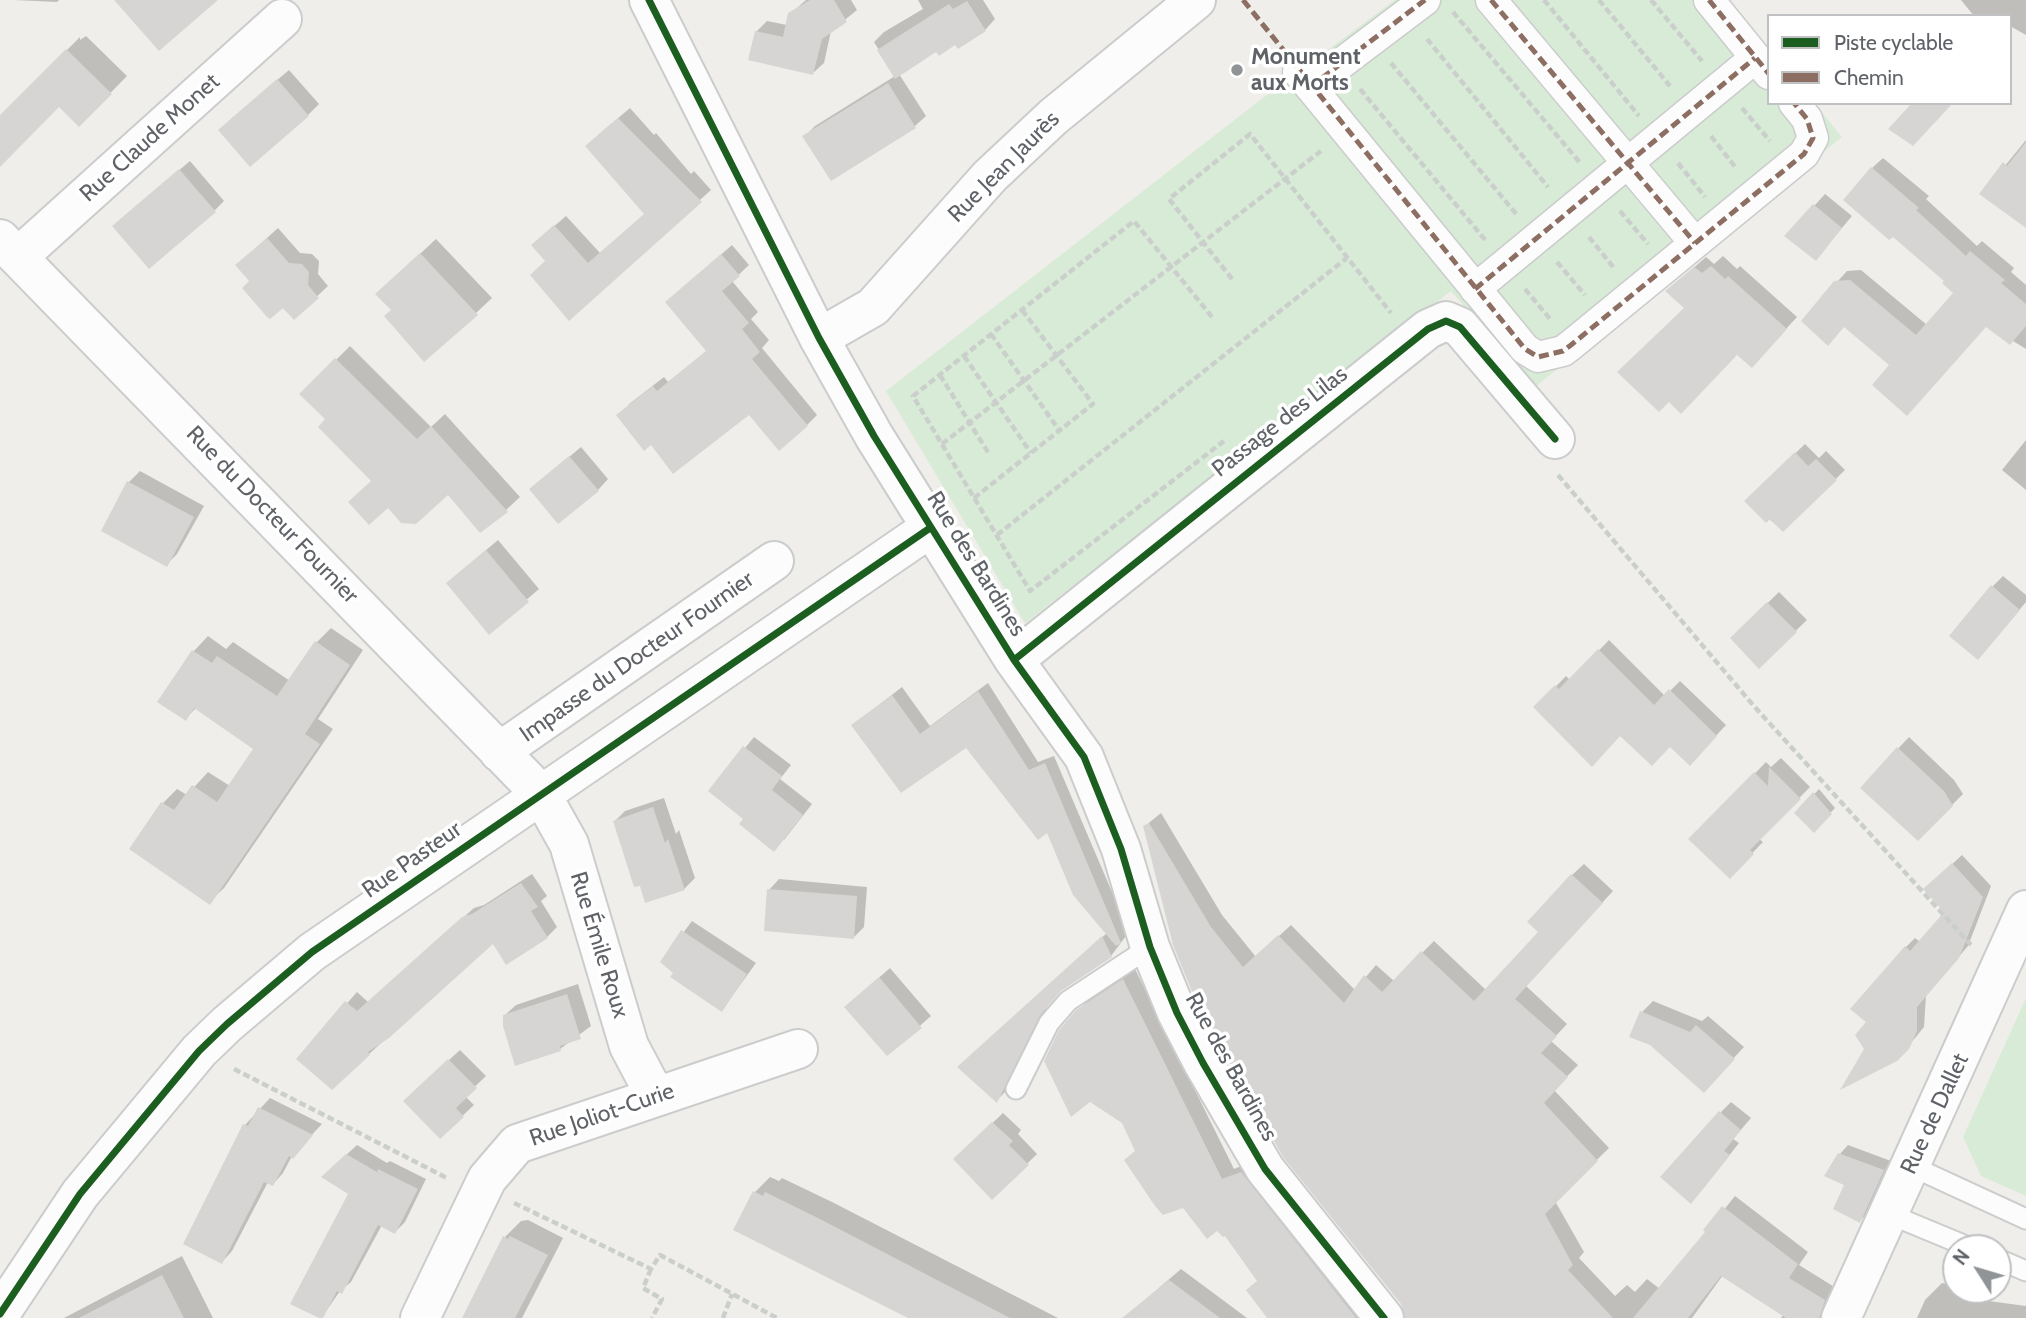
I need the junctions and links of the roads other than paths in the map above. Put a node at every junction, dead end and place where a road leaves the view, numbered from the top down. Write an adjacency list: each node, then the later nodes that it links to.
1 (649, 0): 13 (street, Rue des Bardines)
2 (1196, 0): 13 (street, Rue Jean Jaurès)
3 (1490, 0): 9 (street)
4 (1709, 0): 7 (street)
5 (1428, 8): 12 (street)
6 (282, 19): 11 (street, Rue Claude Monet)
7 (1762, 66): 9 (street)
8 (1796, 105): 10 (street)
9 (1628, 163): 10 (street); 12 (street)
10 (1695, 243): 12 (street)
11 (9, 248): 18 (street, Rue du Docteur Fournier)
12 (1475, 289)
13 (819, 338): 15 (street, Rue des Bardines)
14 (1555, 439): 17 (street, Passage des Lilas)
15 (930, 527): 17 (street, Rue des Bardines); 19 (street, Rue Pasteur)
16 (774, 561): 18 (street, Impasse du Docteur Fournier)
17 (1013, 660): 21 (street, Rue des Bardines)
18 (499, 752): 19 (street, Rue du Docteur Fournier)
19 (541, 794): 24 (street, Rue Émile Roux); 29 (street, Rue Pasteur)
20 (2026, 909): 25 (street, Rue de Dallet)
21 (1150, 947): 23 (lane); 31 (street, Rue des Bardines)
22 (798, 1049): 24 (street, Rue Joliot-Curie)
23 (1016, 1089)
24 (656, 1097): 30 (street, Rue Joliot-Curie)
25 (1911, 1166): 26 (street, Rue de Dallet); 27 (lane)
26 (1889, 1213): 28 (lane); 32 (street, Rue de Dallet)
27 (2026, 1219)
28 (1942, 1236)
29 (0, 1314)
30 (420, 1318)
31 (1384, 1318)
32 (1841, 1318)

